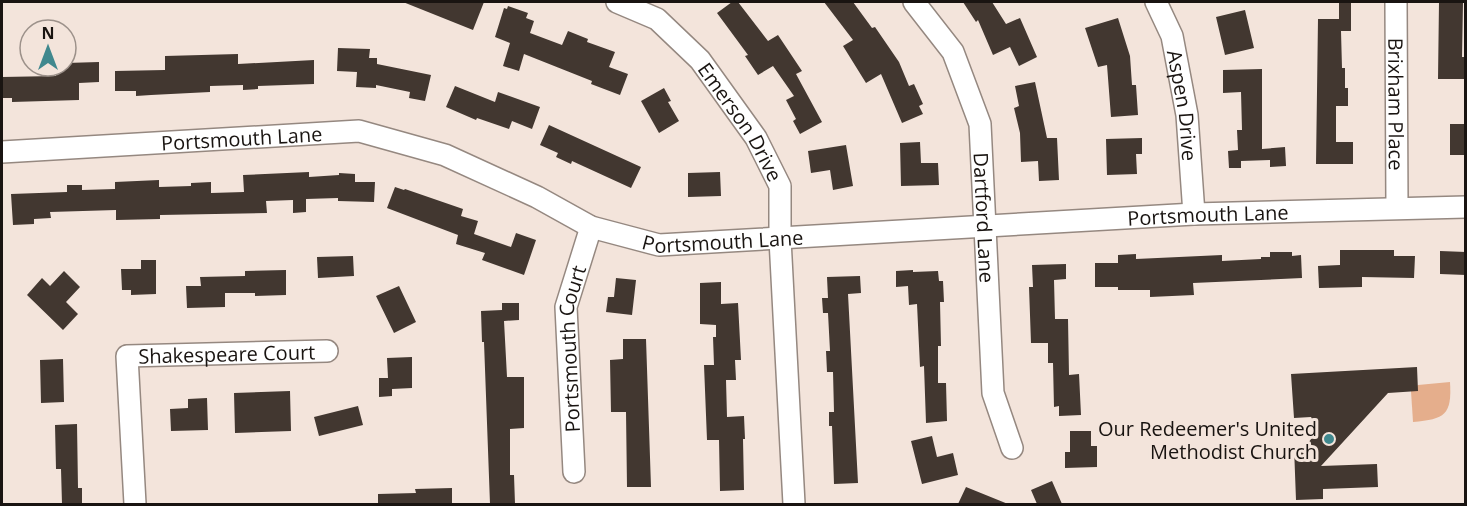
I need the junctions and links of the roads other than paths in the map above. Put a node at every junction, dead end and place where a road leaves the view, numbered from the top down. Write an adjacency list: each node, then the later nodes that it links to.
1 (617, 2): 11 (street, Emerson Drive)
2 (914, 2): 9 (street, Dartford Lane)
3 (1156, 2): 8 (street, Aspen Drive)
4 (1396, 2): 7 (street, Brixham Place)
5 (2, 152): 10 (street, Portsmouth Lane)
6 (1466, 207): 7 (street, Portsmouth Lane)
7 (1396, 208): 8 (street, Portsmouth Lane)
8 (1194, 214): 9 (street, Portsmouth Lane)
9 (986, 226): 11 (street, Portsmouth Lane); 13 (street, Dartford Lane)
10 (591, 227): 11 (street, Portsmouth Lane); 14 (street, Portsmouth Court)
11 (780, 239): 16 (street, Emerson Drive)
12 (327, 351): 15 (street, Shakespeare Court)
13 (1012, 448)
14 (574, 472)
15 (135, 504)
16 (794, 504)

